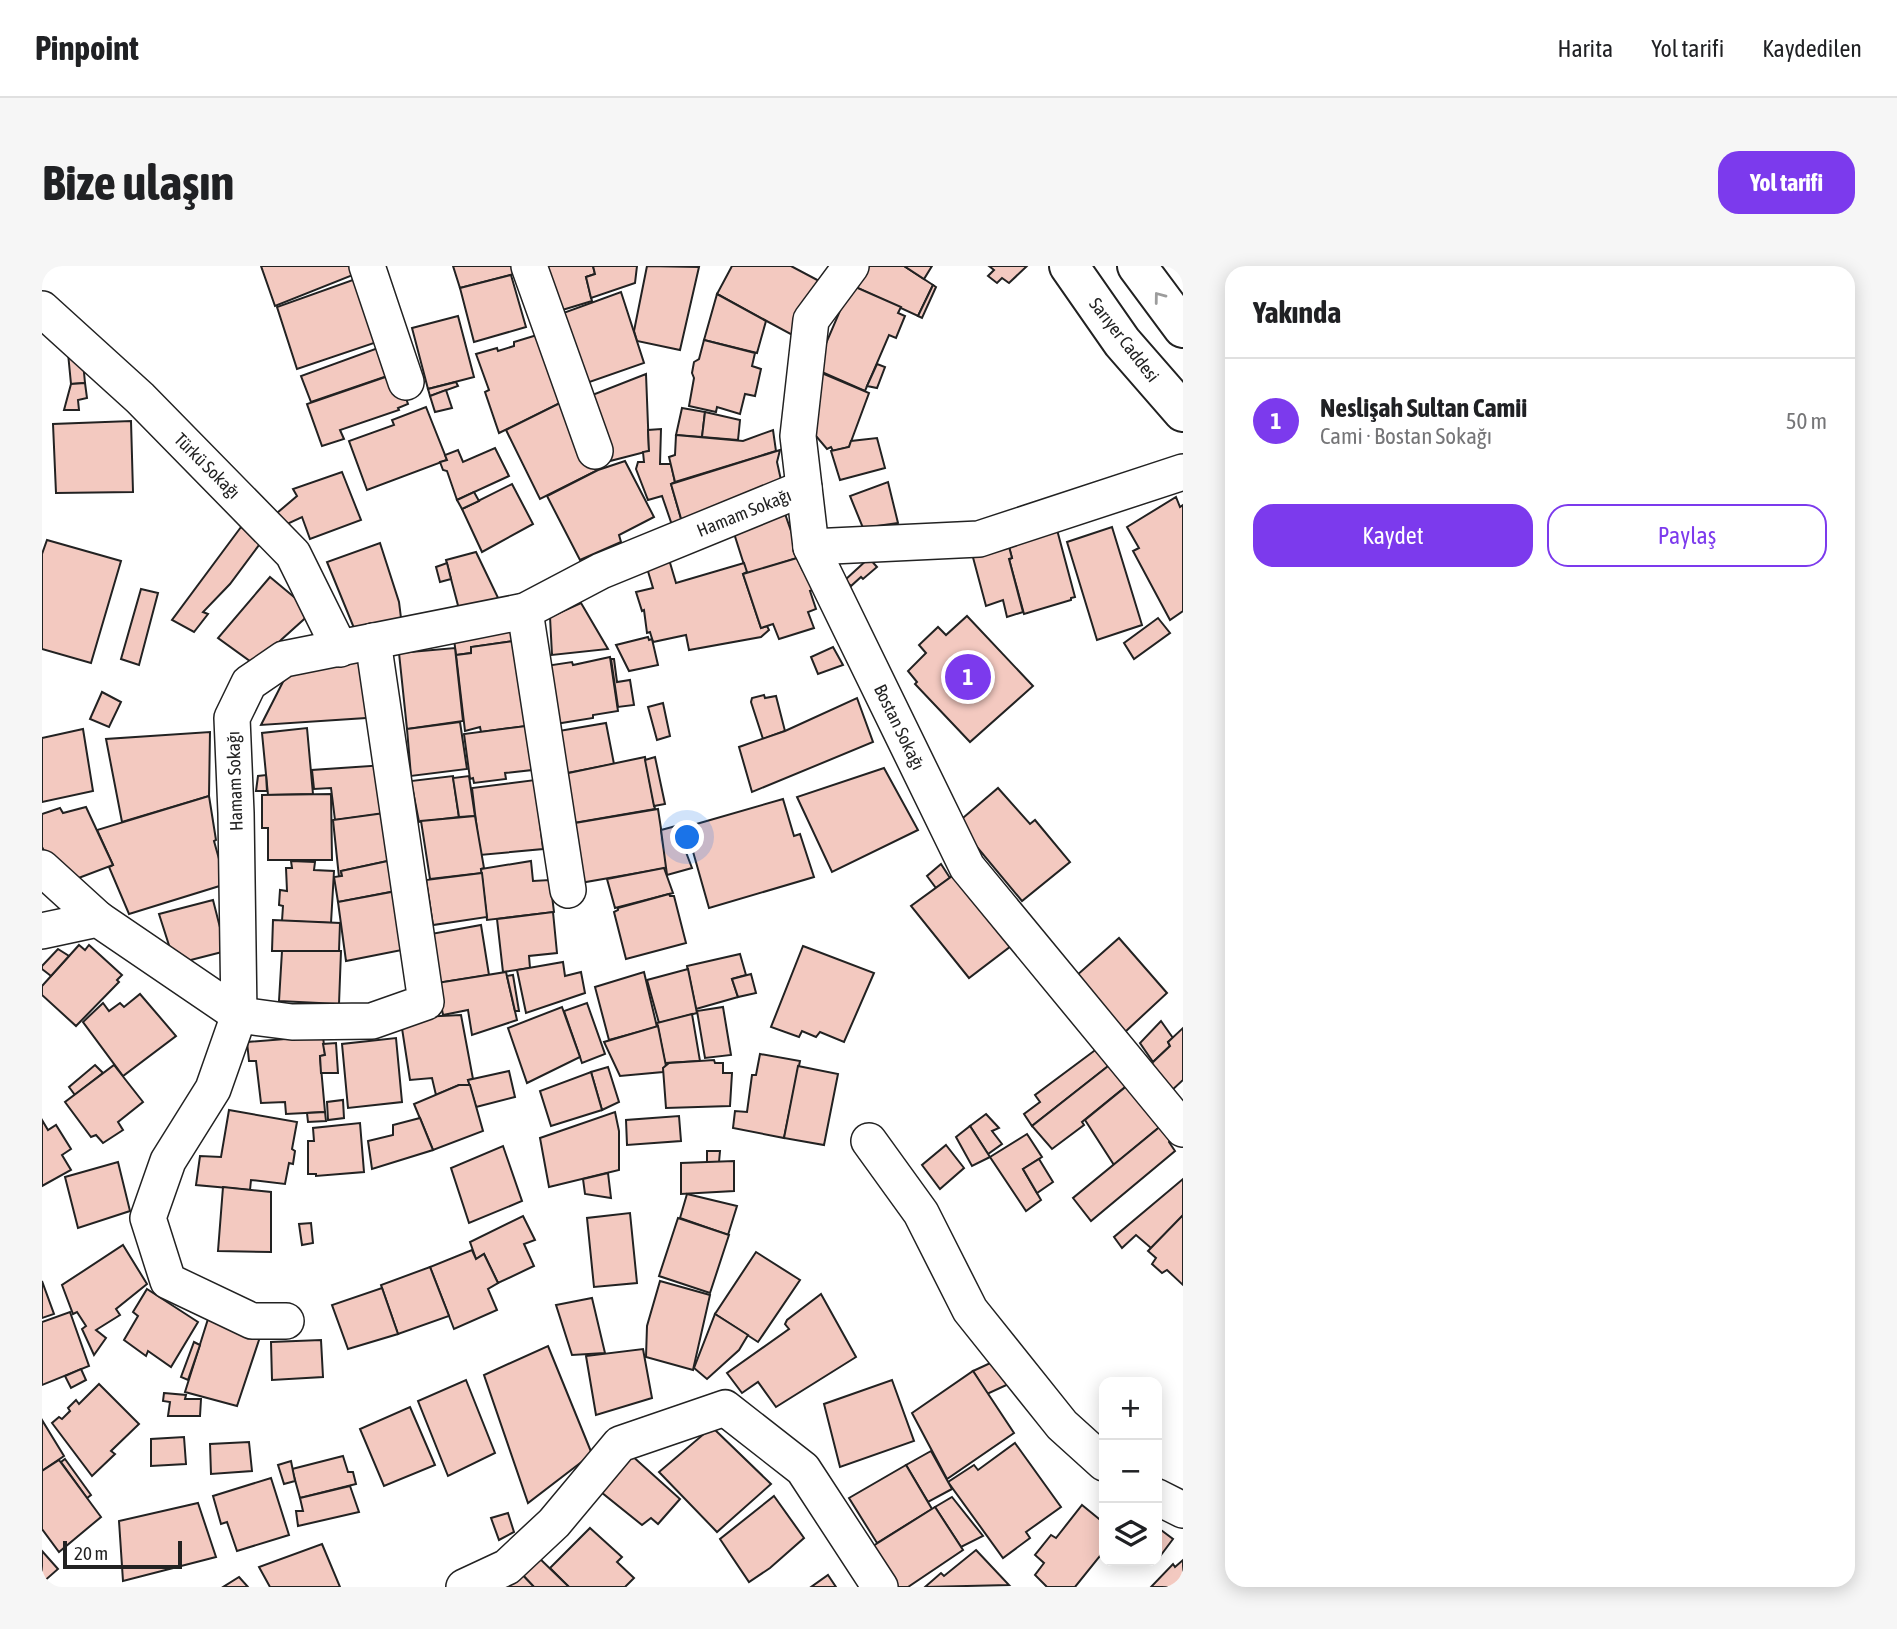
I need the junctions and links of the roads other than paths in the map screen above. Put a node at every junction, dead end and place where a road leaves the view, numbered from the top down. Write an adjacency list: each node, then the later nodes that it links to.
1 (367, 266): 8 (street)
2 (529, 266): 10 (street)
3 (850, 266): 12 (street, Bostan Sokağı)
4 (1069, 266): 9 (main road, Sarıyer Caddesi)
5 (1137, 266): 7 (main road, one-way to 5)
6 (42, 309): 16 (street, Türkü Sokağı)
7 (1183, 328)
8 (406, 382)
9 (1183, 412)
10 (595, 451)
11 (1183, 472): 13 (street)
12 (804, 488): 13 (street, Bostan Sokağı); 14 (street, Hamam Sokağı)
13 (811, 547): 22 (street, Bostan Sokağı)
14 (524, 611): 15 (street, Hamam Sokağı); 18 (street)
15 (373, 641): 16 (street, Hamam Sokağı); 21 (street)
16 (340, 649): 21 (street, Hamam Sokağı)
17 (42, 868): 19 (street)
18 (568, 890)
19 (98, 919): 20 (street); 21 (street)
20 (42, 931)
21 (239, 1015): 24 (street, Hamam Sokağı)
22 (1183, 1129)
23 (869, 1141): 25 (street)
24 (286, 1321)
25 (1099, 1458)
26 (1162, 1500): 27 (street)
27 (1183, 1510)
28 (464, 1587): 29 (street)
29 (880, 1587)

